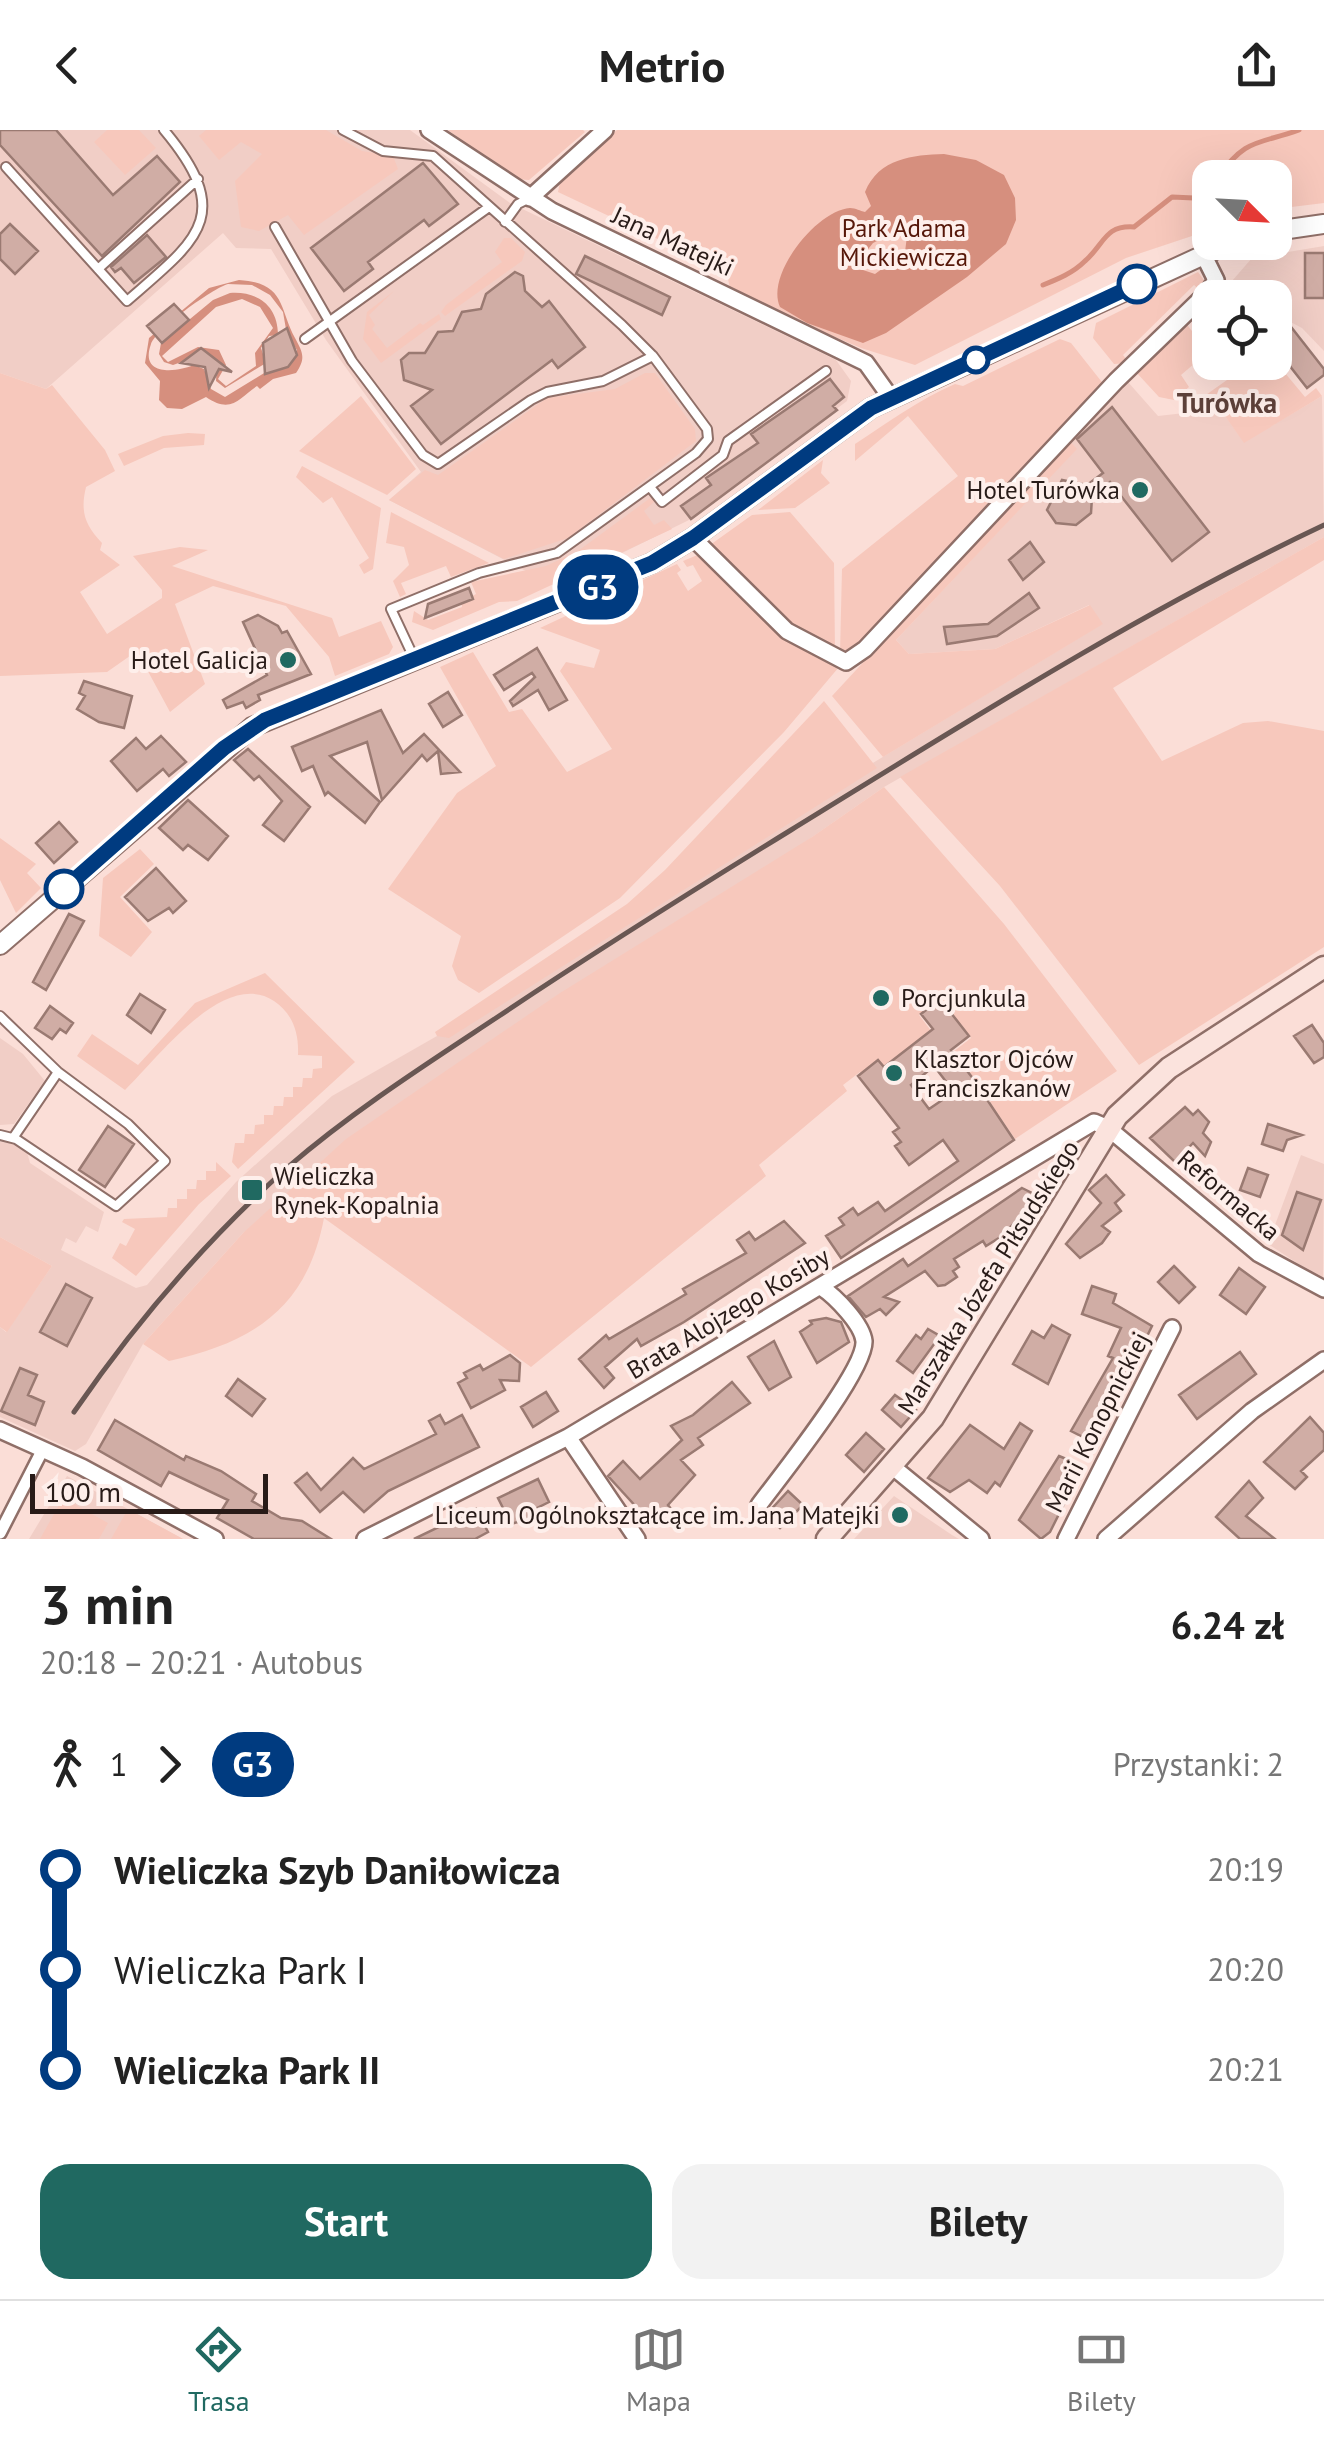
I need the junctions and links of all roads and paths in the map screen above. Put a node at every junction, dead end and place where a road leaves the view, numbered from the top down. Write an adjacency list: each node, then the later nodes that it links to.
1 (343, 130): 8 (lane)
2 (429, 130): 7 (street, Jana Matejki)
3 (605, 130): 7 (street)
4 (169, 132): 6 (lane)
5 (6, 167): 15 (lane)
6 (198, 179): 15 (lane); 15 (lane)
7 (530, 198): 9 (lane); 20 (street, Jana Matejki)
8 (489, 207): 9 (lane); 16 (lane)
9 (505, 222): 18 (lane)
10 (1324, 224): 12 (street)
11 (275, 227): 16 (lane)
12 (1292, 229)
13 (1192, 260): 20 (street)
14 (1207, 260): 24 (street)
15 (98, 268)
16 (332, 322): 17 (lane); 18 (lane)
17 (305, 339)
18 (654, 356): 21 (lane)
19 (826, 371): 22 (lane)
20 (891, 398): 24 (street)
21 (708, 438): 22 (lane); 23 (lane)
22 (728, 441): 23 (lane)
23 (650, 487): 25 (lane)
24 (698, 543): 25 (street)
25 (414, 659): 26 (street)
26 (0, 946)
27 (1324, 967): 30 (main road, Marszałka Józefa Piłsudskiego)
28 (0, 1016): 29 (lane)
29 (58, 1072): 32 (lane); 32 (lane)
30 (1108, 1128): 33 (street, Brata Alojzego Kosiby); 34 (street, Reformacka); 40 (main road, Marszałka Józefa Piłsudskiego)
31 (0, 1135): 32 (lane)
32 (15, 1139)
33 (822, 1287): 38 (street, Brata Alojzego Kosiby); 41 (street)
34 (1324, 1289)
35 (1172, 1328): 48 (street, Marii Konopnickiej)
36 (1324, 1360): 49 (street)
37 (0, 1430): 39 (street)
38 (568, 1437): 44 (street, Brata Alojzego Kosiby); 45 (street)
39 (43, 1449): 42 (street); 43 (street)
40 (893, 1467): 46 (main road, Marszałka Józefa Piłsudskiego); 47 (street)
41 (759, 1505)
42 (0, 1533)
43 (215, 1539)
44 (365, 1539)
45 (637, 1539)
46 (827, 1539)
47 (981, 1539)
48 (1066, 1539)
49 (1106, 1539)

